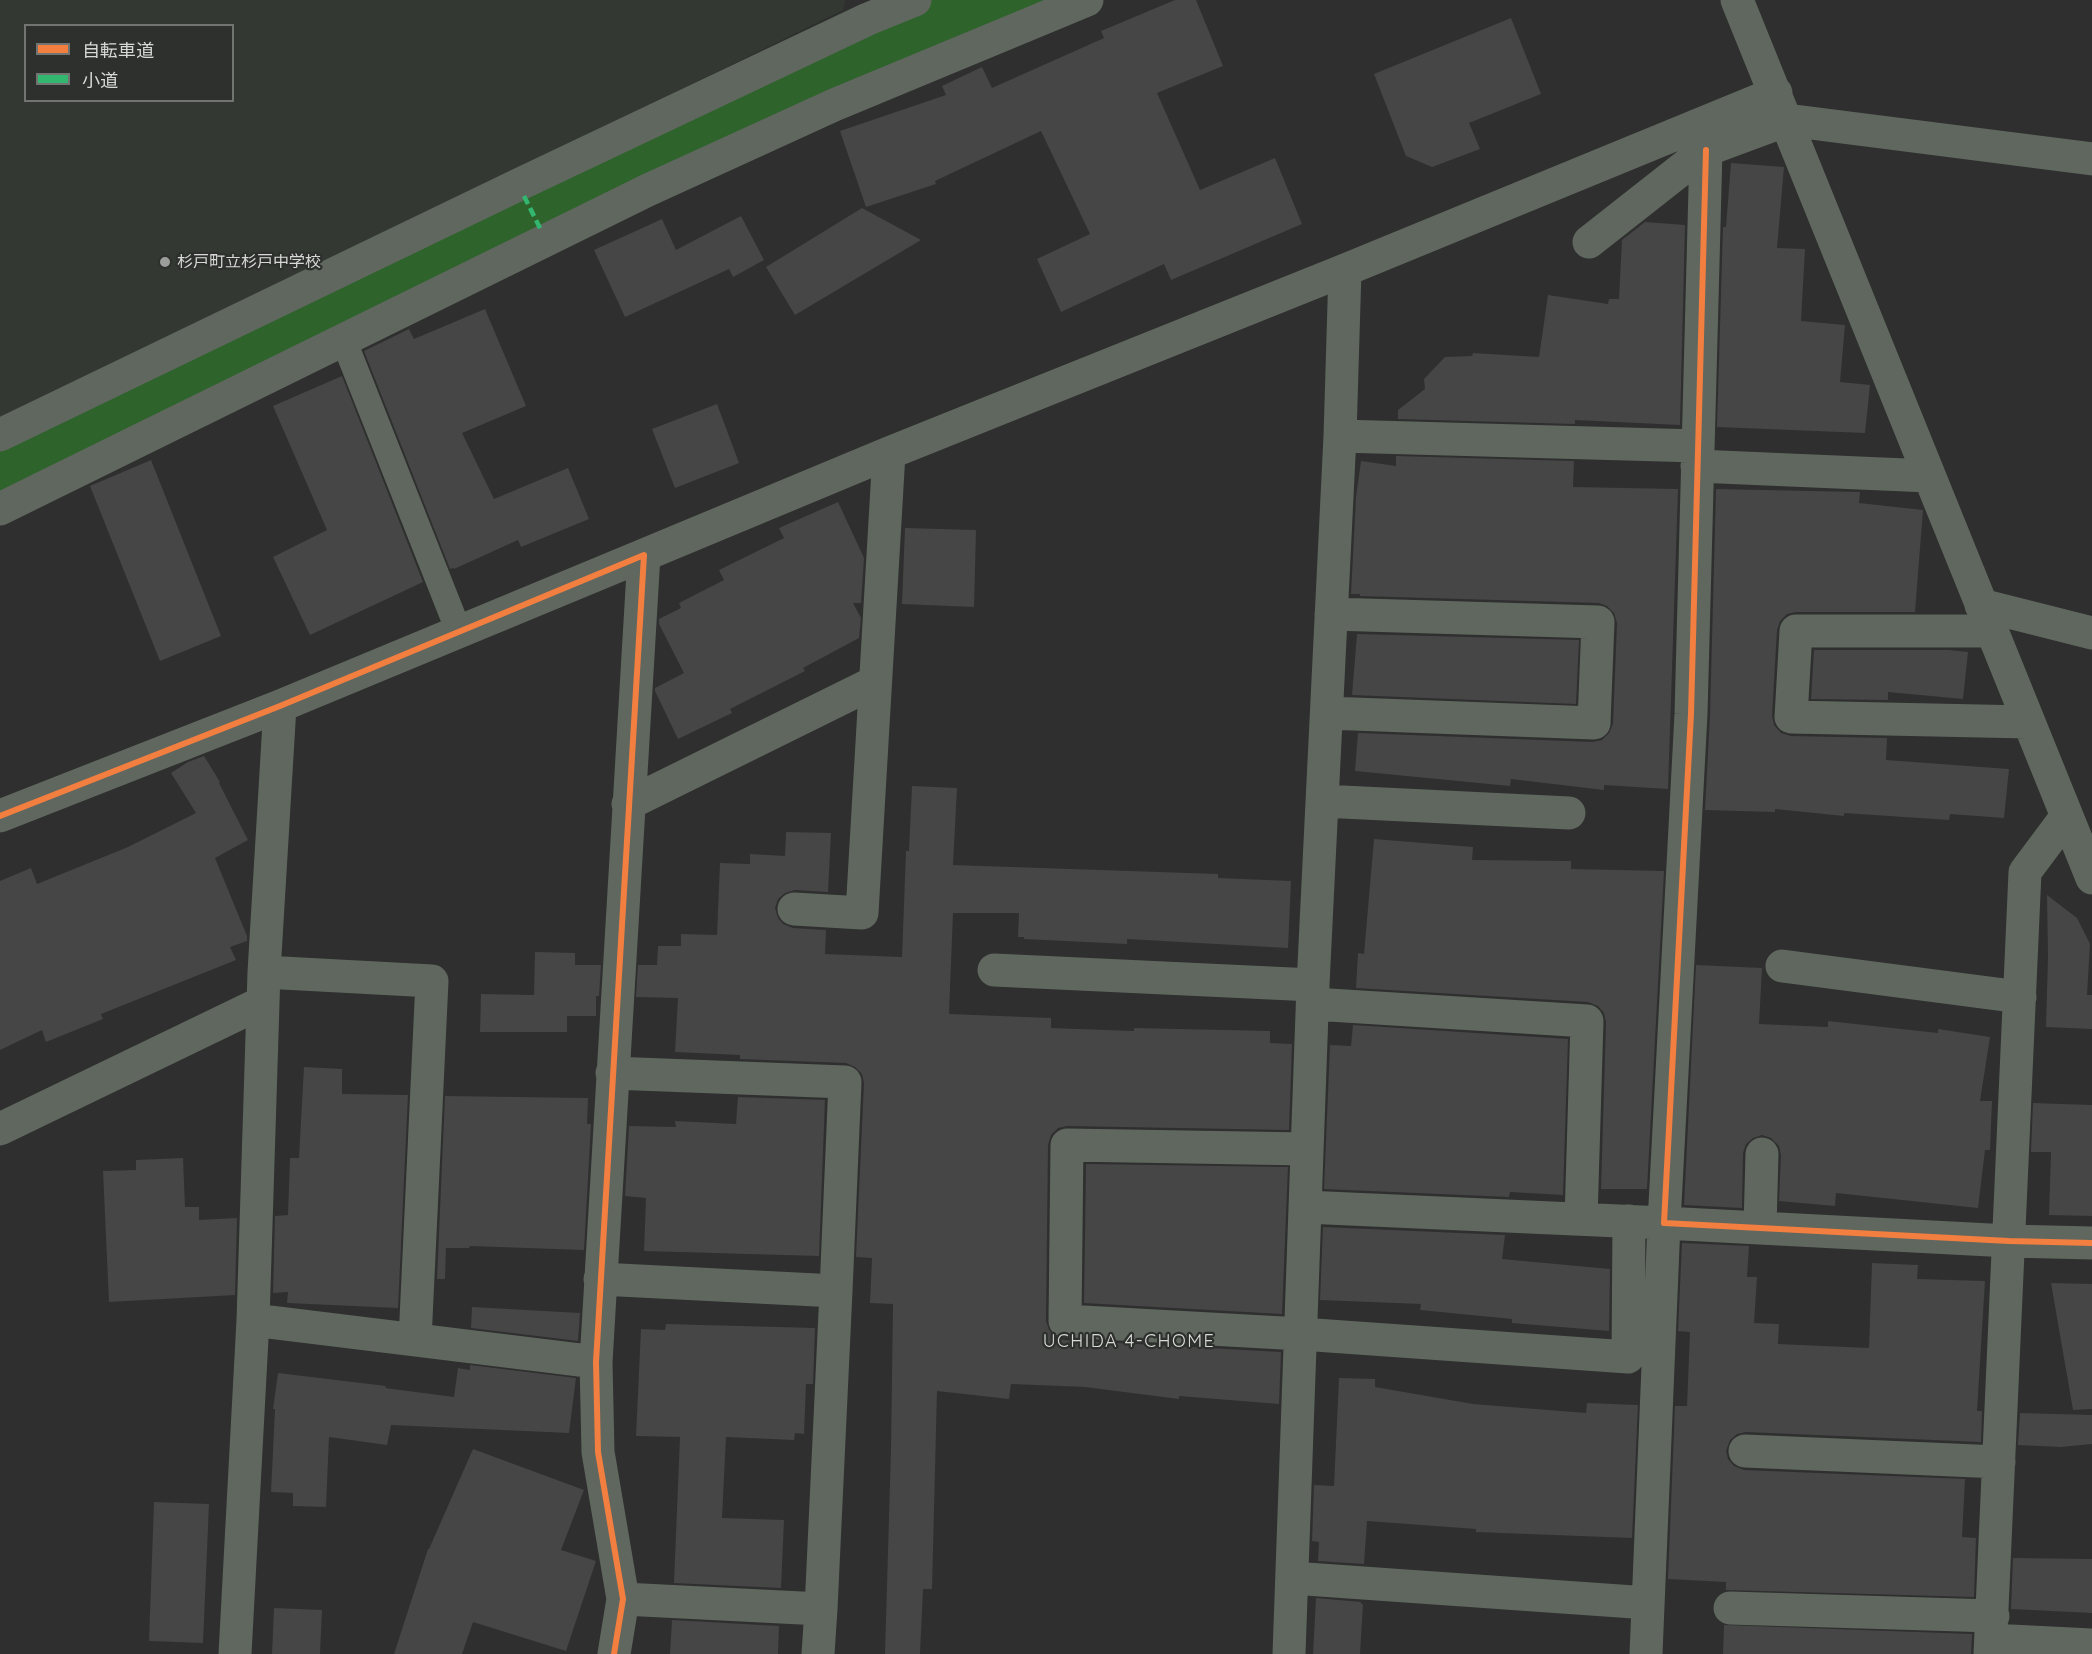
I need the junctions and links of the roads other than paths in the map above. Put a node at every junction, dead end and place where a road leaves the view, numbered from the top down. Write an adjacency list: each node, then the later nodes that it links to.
1 (915, 0): 4 (street)
2 (1087, 0): 10 (street)
3 (1737, 0): 5 (street)
4 (867, 10): 11 (street)
5 (1781, 107): 6 (street); 7 (street); 9 (street); 15 (street)
6 (1706, 150): 8 (street); 14 (street)
7 (2092, 159)
8 (1589, 242)
9 (1345, 270): 12 (street); 13 (street)
10 (344, 341): 16 (street); 20 (lane)
11 (0, 435)
12 (1340, 436): 14 (street); 18 (street)
13 (889, 453): 17 (street); 22 (street)
14 (1697, 456): 15 (street); 45 (street)
15 (1929, 476): 19 (street)
16 (0, 509)
17 (645, 555): 20 (street); 27 (street)
18 (1331, 614): 24 (street); 24 (street)
19 (1986, 618): 21 (street); 25 (street); 25 (street)
20 (459, 632): 23 (street)
21 (2092, 633)
22 (875, 682): 27 (street); 32 (street)
23 (280, 706): 29 (street); 35 (street)
24 (1327, 713): 26 (street)
25 (2028, 722): 30 (street)
26 (1322, 801): 28 (street); 36 (street)
27 (628, 804): 38 (street)
28 (1569, 813)
29 (0, 816)
30 (2066, 817): 31 (street); 37 (street)
31 (2092, 878)
32 (794, 909)
33 (1782, 966): 37 (street)
34 (994, 970): 36 (street)
35 (263, 987): 39 (street); 51 (street); 53 (street)
36 (1313, 994): 40 (street); 43 (street)
37 (2020, 998): 47 (street)
38 (612, 1073): 49 (street); 50 (street)
39 (0, 1129)
40 (1307, 1149): 42 (street); 52 (street)
41 (1762, 1154): 46 (street)
42 (1305, 1208): 43 (street); 52 (street)
43 (1581, 1219): 44 (street)
44 (1629, 1221): 45 (street); 52 (street)
45 (1664, 1223): 46 (street); 59 (street)
46 (1760, 1227): 47 (street)
47 (2009, 1241): 48 (street); 56 (street)
48 (2092, 1243)
49 (600, 1280): 50 (street); 54 (street)
50 (836, 1291): 61 (street)
51 (253, 1320): 53 (street); 64 (street)
52 (1301, 1334): 57 (street)
53 (415, 1340): 54 (street)
54 (596, 1362): 58 (street)
55 (1745, 1451): 56 (street)
56 (1999, 1462): 62 (street)
57 (1292, 1578): 59 (street); 67 (street)
58 (623, 1599): 61 (street); 65 (street)
59 (1648, 1603): 68 (street)
60 (1730, 1608): 62 (street)
61 (821, 1609): 66 (street)
62 (1991, 1636): 63 (street)
63 (2092, 1645)
64 (235, 1654)
65 (614, 1654)
66 (818, 1654)
67 (1289, 1654)
68 (1646, 1654)

